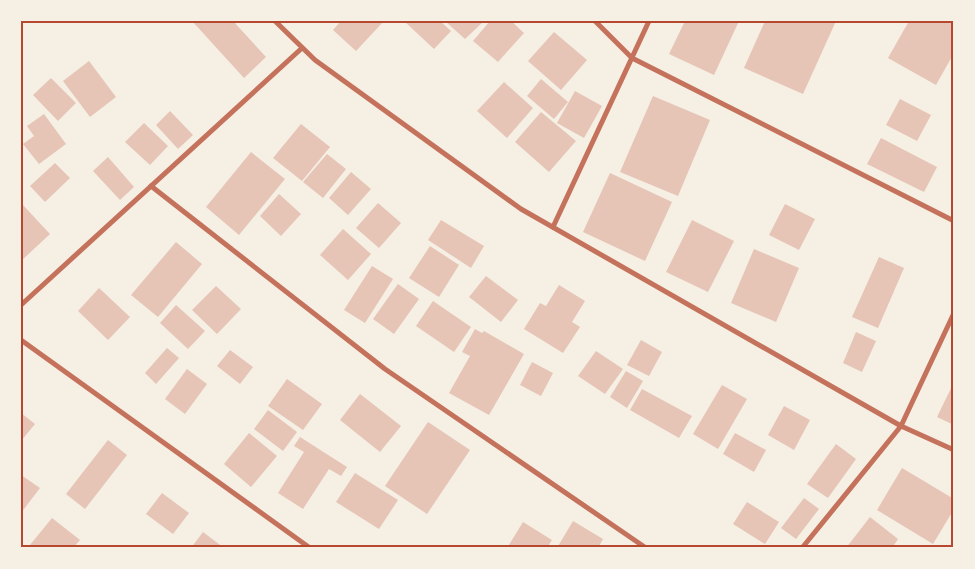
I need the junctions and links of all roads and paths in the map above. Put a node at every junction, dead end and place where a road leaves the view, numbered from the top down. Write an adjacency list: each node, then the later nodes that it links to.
1 (276, 21): 4 (street)
2 (595, 21): 5 (street)
3 (649, 21): 5 (street)
4 (302, 48): 6 (street); 8 (street)
5 (632, 58): 7 (street); 8 (street)
6 (151, 186): 9 (street); 15 (street)
7 (954, 221)
8 (553, 227): 12 (street)
9 (21, 305)
10 (954, 313): 12 (street)
11 (21, 340): 14 (street)
12 (901, 426): 13 (street); 16 (street)
13 (954, 450)
14 (310, 548)
15 (646, 548)
16 (802, 548)

